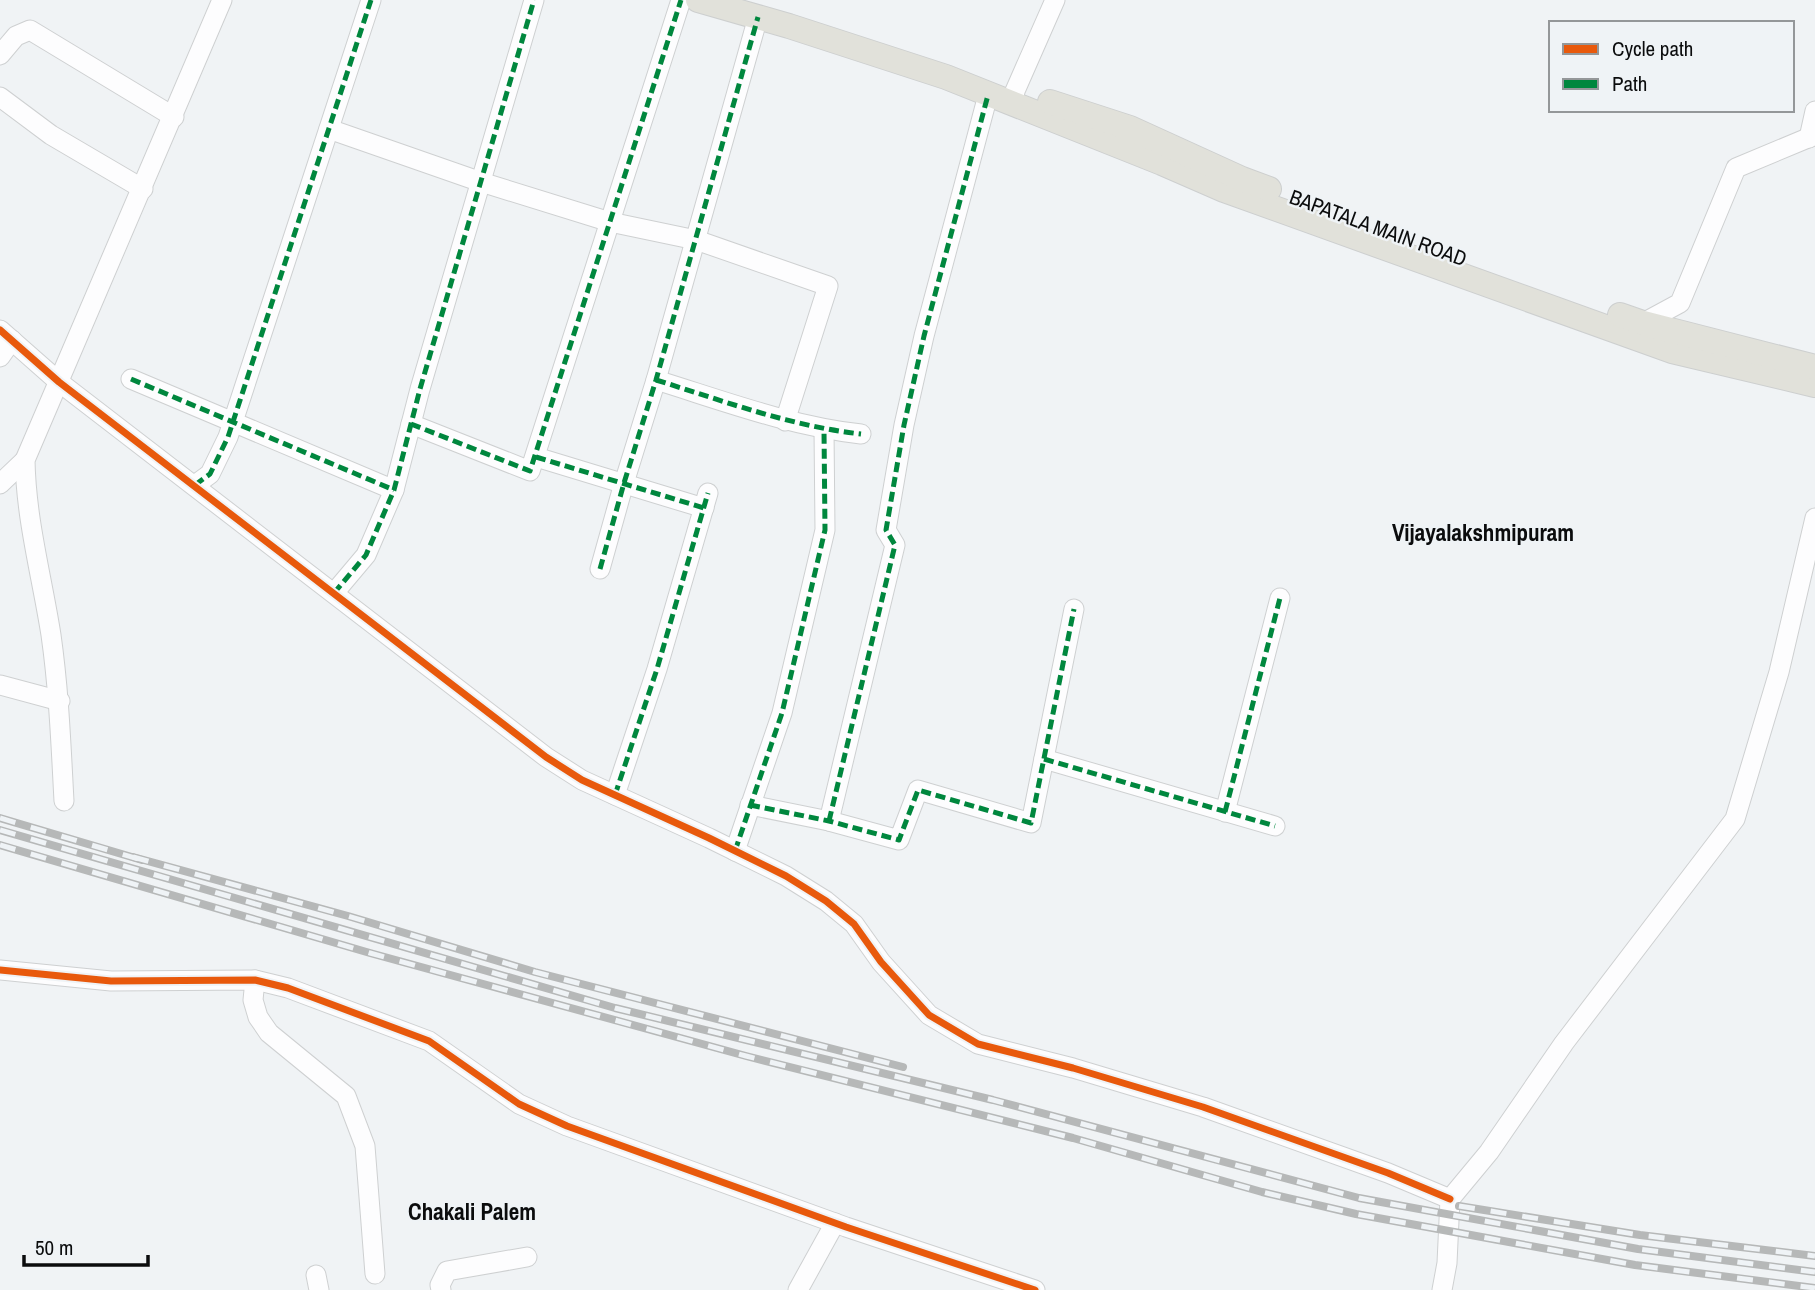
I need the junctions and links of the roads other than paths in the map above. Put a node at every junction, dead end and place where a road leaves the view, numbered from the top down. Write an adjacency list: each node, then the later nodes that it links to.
1 (222, 0): 14 (street)
2 (371, 0): 15 (street)
3 (534, 0): 17 (street)
4 (681, 0): 19 (street)
5 (698, 0): 7 (main road, BAPATALA MAIN ROAD)
6 (1055, 0): 12 (street)
7 (758, 17): 9 (main road, BAPATALA MAIN ROAD); 20 (street)
8 (0, 55): 14 (street)
9 (946, 77): 10 (main road, BAPATALA MAIN ROAD); 12 (main road, BAPATALA MAIN ROAD)
10 (988, 95): 12 (main road, BAPATALA MAIN ROAD); 52 (street)
11 (0, 97): 18 (street)
12 (1014, 98): 21 (main road, BAPATALA MAIN ROAD); 28 (main road, BAPATALA MAIN ROAD)
13 (1815, 111): 16 (street)
14 (174, 117): 18 (street)
15 (329, 129): 17 (street); 30 (street)
16 (1812, 137): 21 (street)
17 (481, 182): 19 (street); 31 (street)
18 (142, 189): 27 (street)
19 (610, 222): 20 (street); 34 (street)
20 (696, 240): 26 (street); 29 (street)
21 (1643, 323): 24 (main road, BAPATALA MAIN ROAD)
22 (6, 335): 23 (street); 27 (street)
23 (0, 357)
24 (1815, 368)
25 (131, 379): 30 (street)
26 (656, 380): 29 (street); 36 (street)
27 (59, 382): 35 (street); 38 (street)
28 (1815, 385)
29 (785, 421): 32 (street)
30 (233, 422): 38 (street); 39 (street)
31 (411, 424): 34 (street); 39 (street)
32 (824, 430): 33 (street); 50 (street)
33 (860, 434)
34 (536, 457): 36 (street)
35 (25, 460): 37 (street); 46 (street)
36 (624, 483): 41 (street); 48 (street)
37 (0, 484)
38 (195, 485): 42 (street)
39 (394, 490): 42 (street)
40 (1815, 518): 57 (street)
41 (600, 569)
42 (334, 593): 48 (street)
43 (1280, 598): 51 (street)
44 (1074, 608): 47 (street)
45 (0, 685): 46 (street)
46 (60, 701): 49 (street)
47 (1044, 759): 51 (street); 52 (street)
48 (615, 795): 54 (street)
49 (64, 802)
50 (750, 805): 52 (street); 54 (street)
51 (1225, 812): 53 (street)
52 (829, 821)
53 (1275, 826)
54 (735, 851): 57 (street)
55 (0, 970): 56 (street)
56 (256, 980): 58 (street); 60 (street)
57 (1450, 1199): 64 (street)
58 (835, 1223): 62 (street); 63 (street)
59 (527, 1257): 61 (street)
60 (375, 1274)
61 (441, 1290)
62 (797, 1290)
63 (1035, 1290)
64 (1442, 1290)

